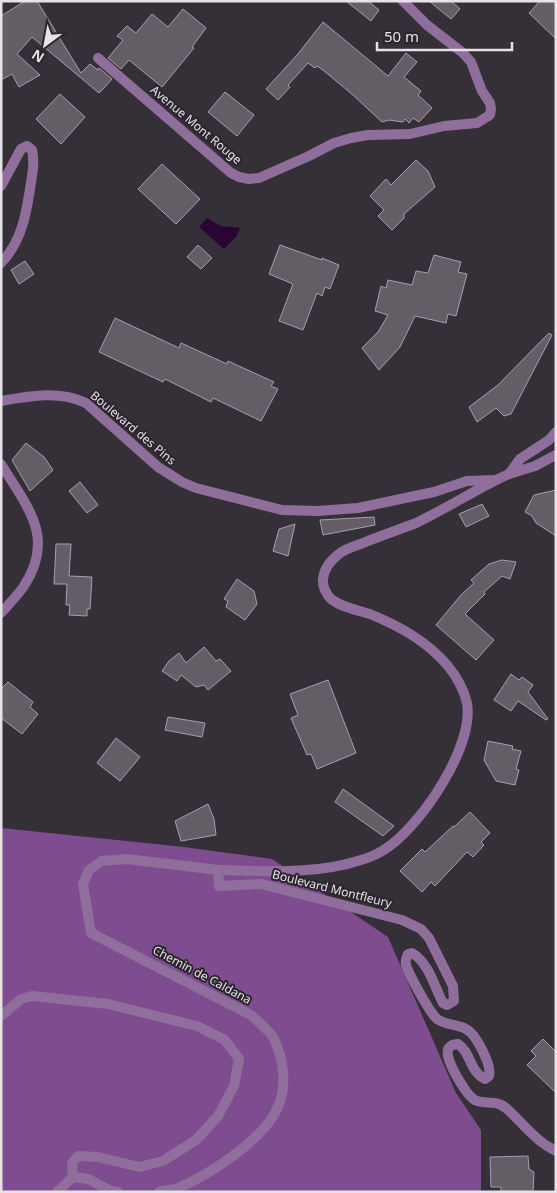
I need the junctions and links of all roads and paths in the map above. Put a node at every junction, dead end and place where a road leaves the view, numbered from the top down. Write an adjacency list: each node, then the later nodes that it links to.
1 (403, 1): 2 (street, Avenue Mont Rouge)
2 (98, 58)
3 (1, 186): 4 (street)
4 (1, 263)
5 (1, 401): 10 (street, Boulevard des Pins)
6 (556, 432): 9 (street)
7 (556, 455): 9 (street, Boulevard des Pins)
8 (1, 464): 11 (street)
9 (509, 474): 10 (street, Boulevard des Pins)
10 (496, 480): 12 (street, Boulevard Montfleury)
11 (1, 613)
12 (218, 870): 14 (street, Boulevard Montfleury); 18 (street, Chemin de Caldana)
13 (1, 1016): 15 (street)
14 (556, 1151)
15 (73, 1177): 16 (street); 17 (street)
16 (57, 1192)
17 (118, 1192)
18 (159, 1192)

